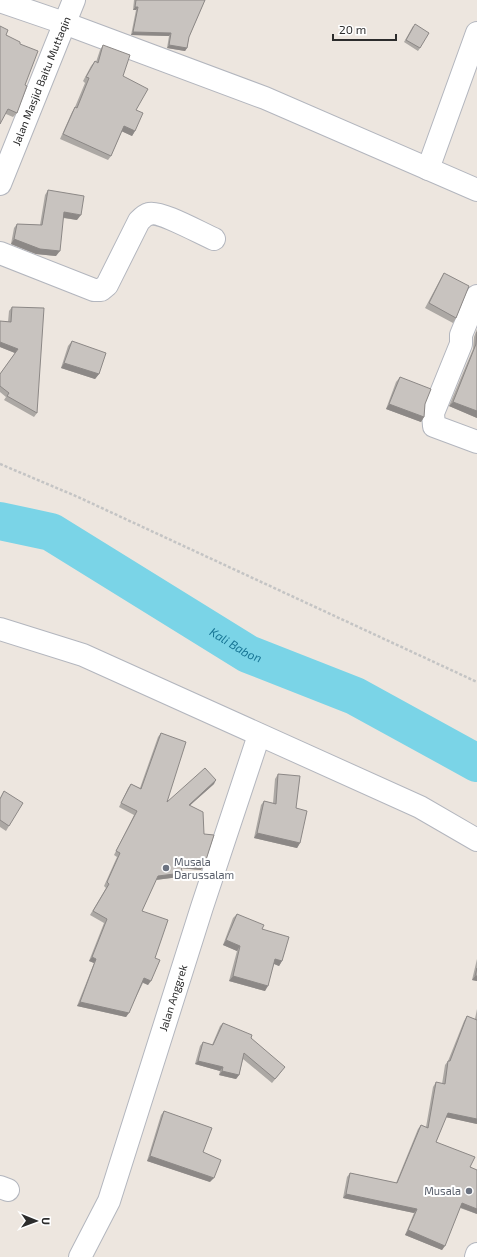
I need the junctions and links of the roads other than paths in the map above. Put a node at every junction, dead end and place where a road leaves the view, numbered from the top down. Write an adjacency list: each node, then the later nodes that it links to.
1 (74, 0): 3 (street, Jalan Masjid Baitu Muttaqin)
2 (0, 1): 3 (street)
3 (64, 23): 5 (street); 6 (street, Jalan Masjid Baitu Muttaqin)
4 (477, 34): 5 (street)
5 (428, 169): 7 (street)
6 (0, 184)
7 (477, 190)
8 (214, 239): 9 (street)
9 (0, 253)
10 (477, 296): 11 (street)
11 (477, 442)
12 (0, 629): 13 (street)
13 (259, 735): 14 (street); 16 (street, Jalan Anggrek)
14 (477, 840)
15 (477, 1254): 17 (street)
16 (80, 1257)
17 (476, 1257)

